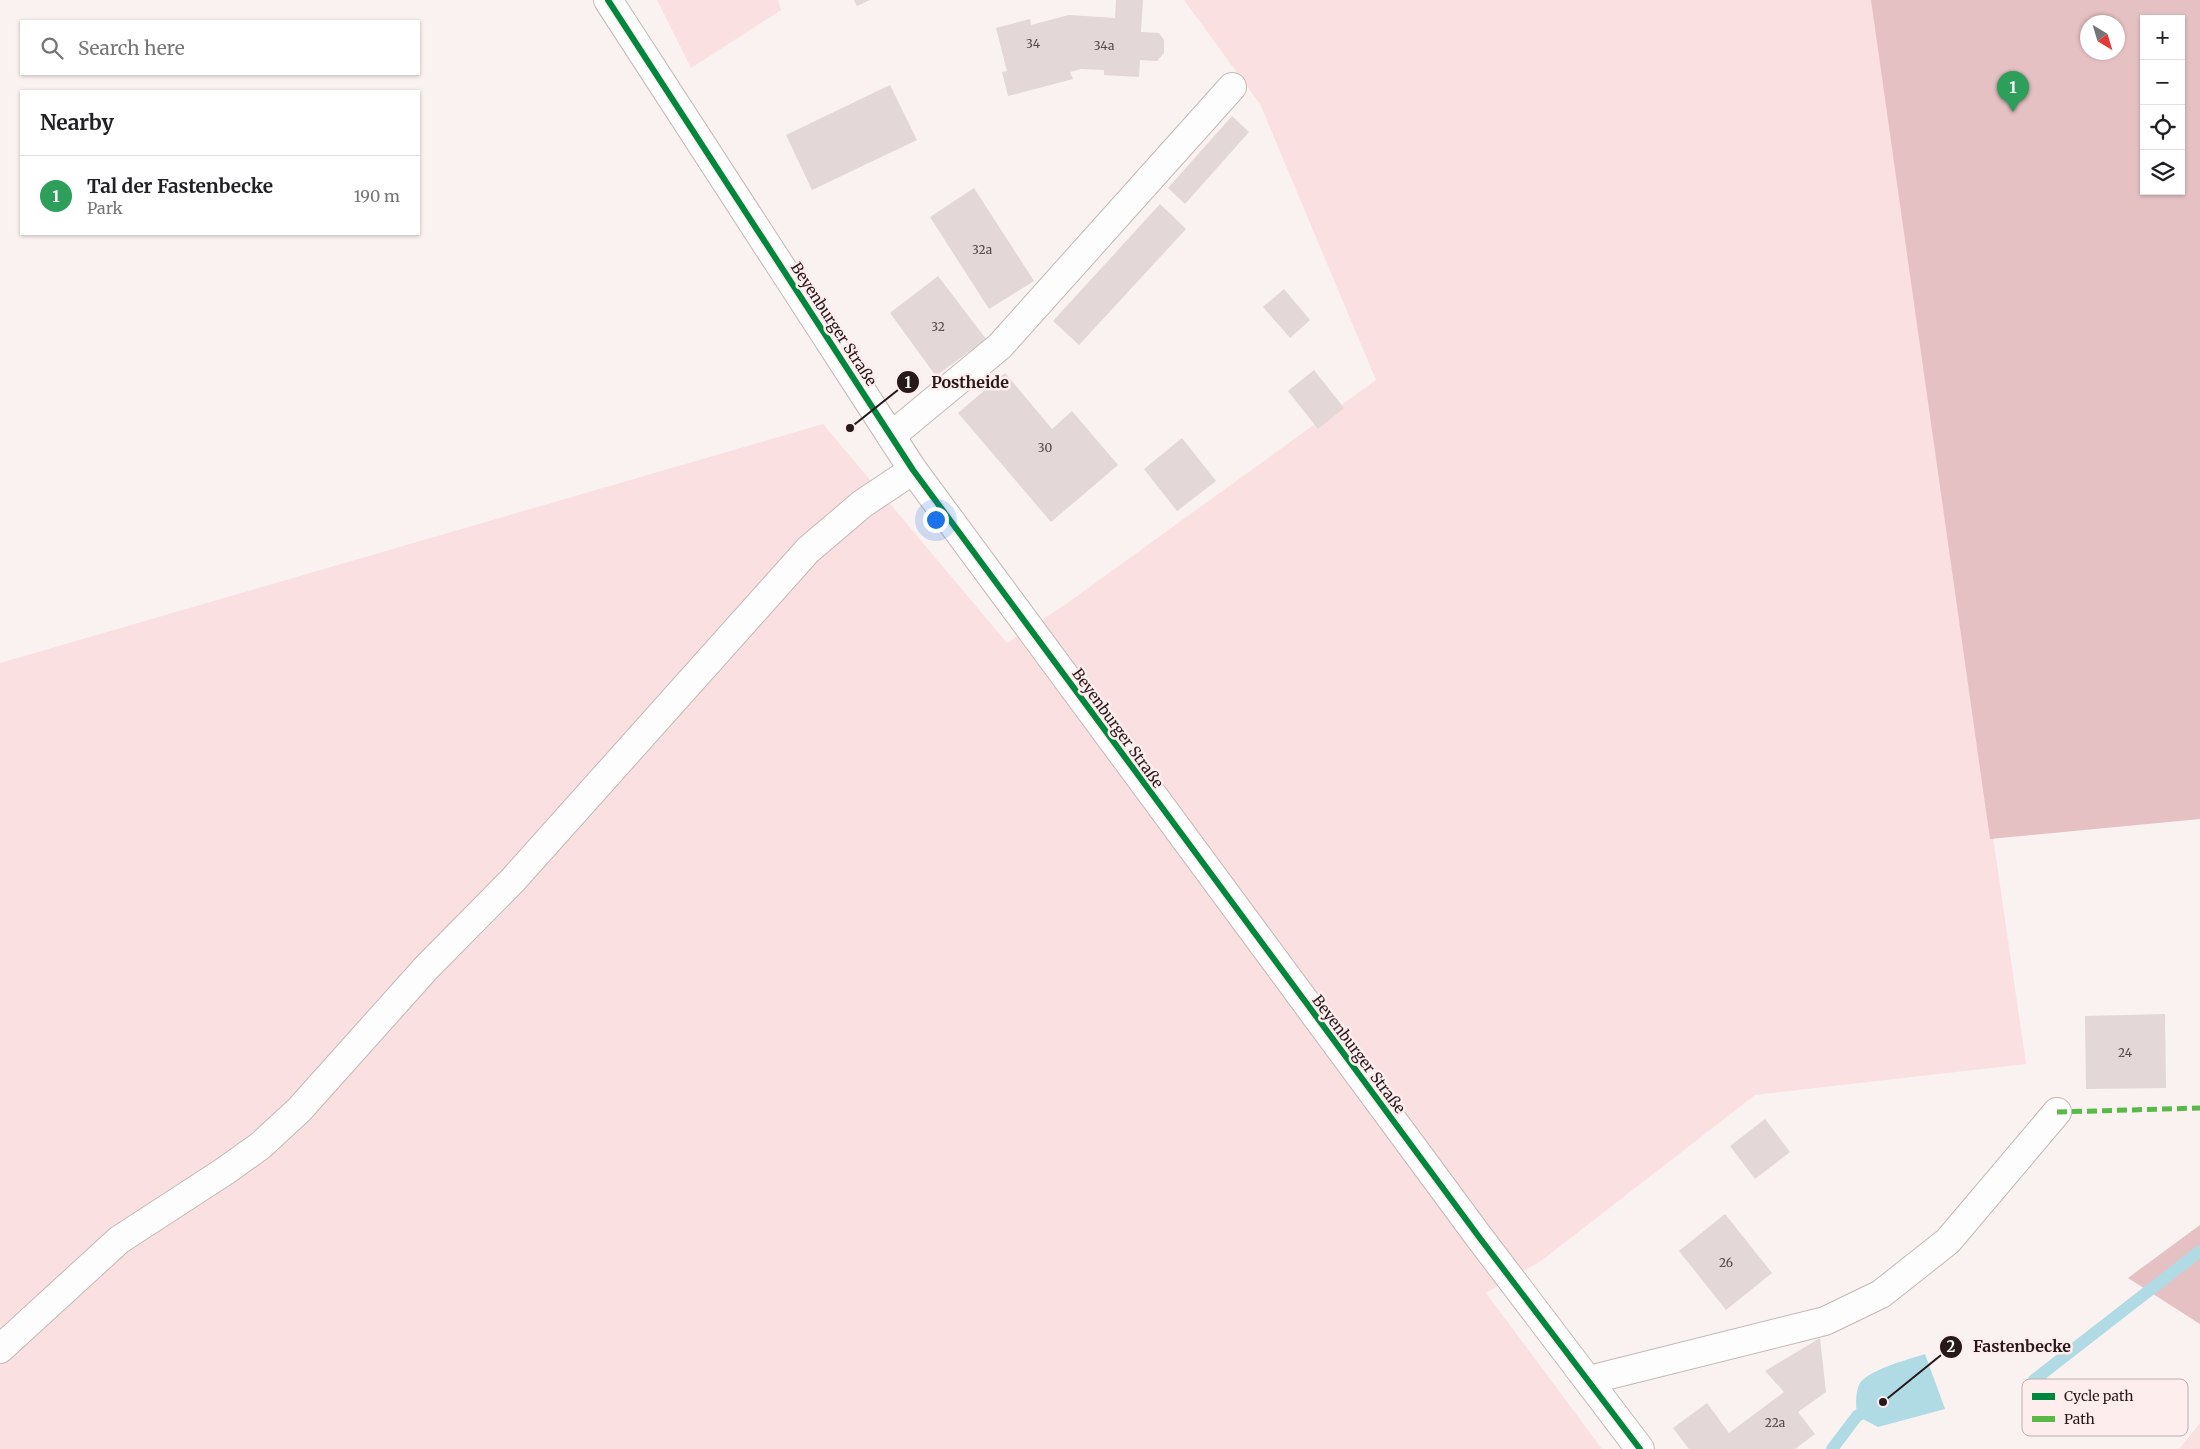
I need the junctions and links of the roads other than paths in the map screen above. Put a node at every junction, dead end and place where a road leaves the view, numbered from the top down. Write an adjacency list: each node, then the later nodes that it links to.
1 (608, 0): 3 (main road, Beyenburger Straße)
2 (1232, 87): 3 (main road)
3 (891, 436): 4 (main road, Beyenburger Straße)
4 (913, 470): 6 (main road); 7 (main road, Beyenburger Straße)
5 (2057, 1112): 7 (main road)
6 (0, 1349)
7 (1589, 1380): 8 (main road, Beyenburger Straße)
8 (1640, 1449)

